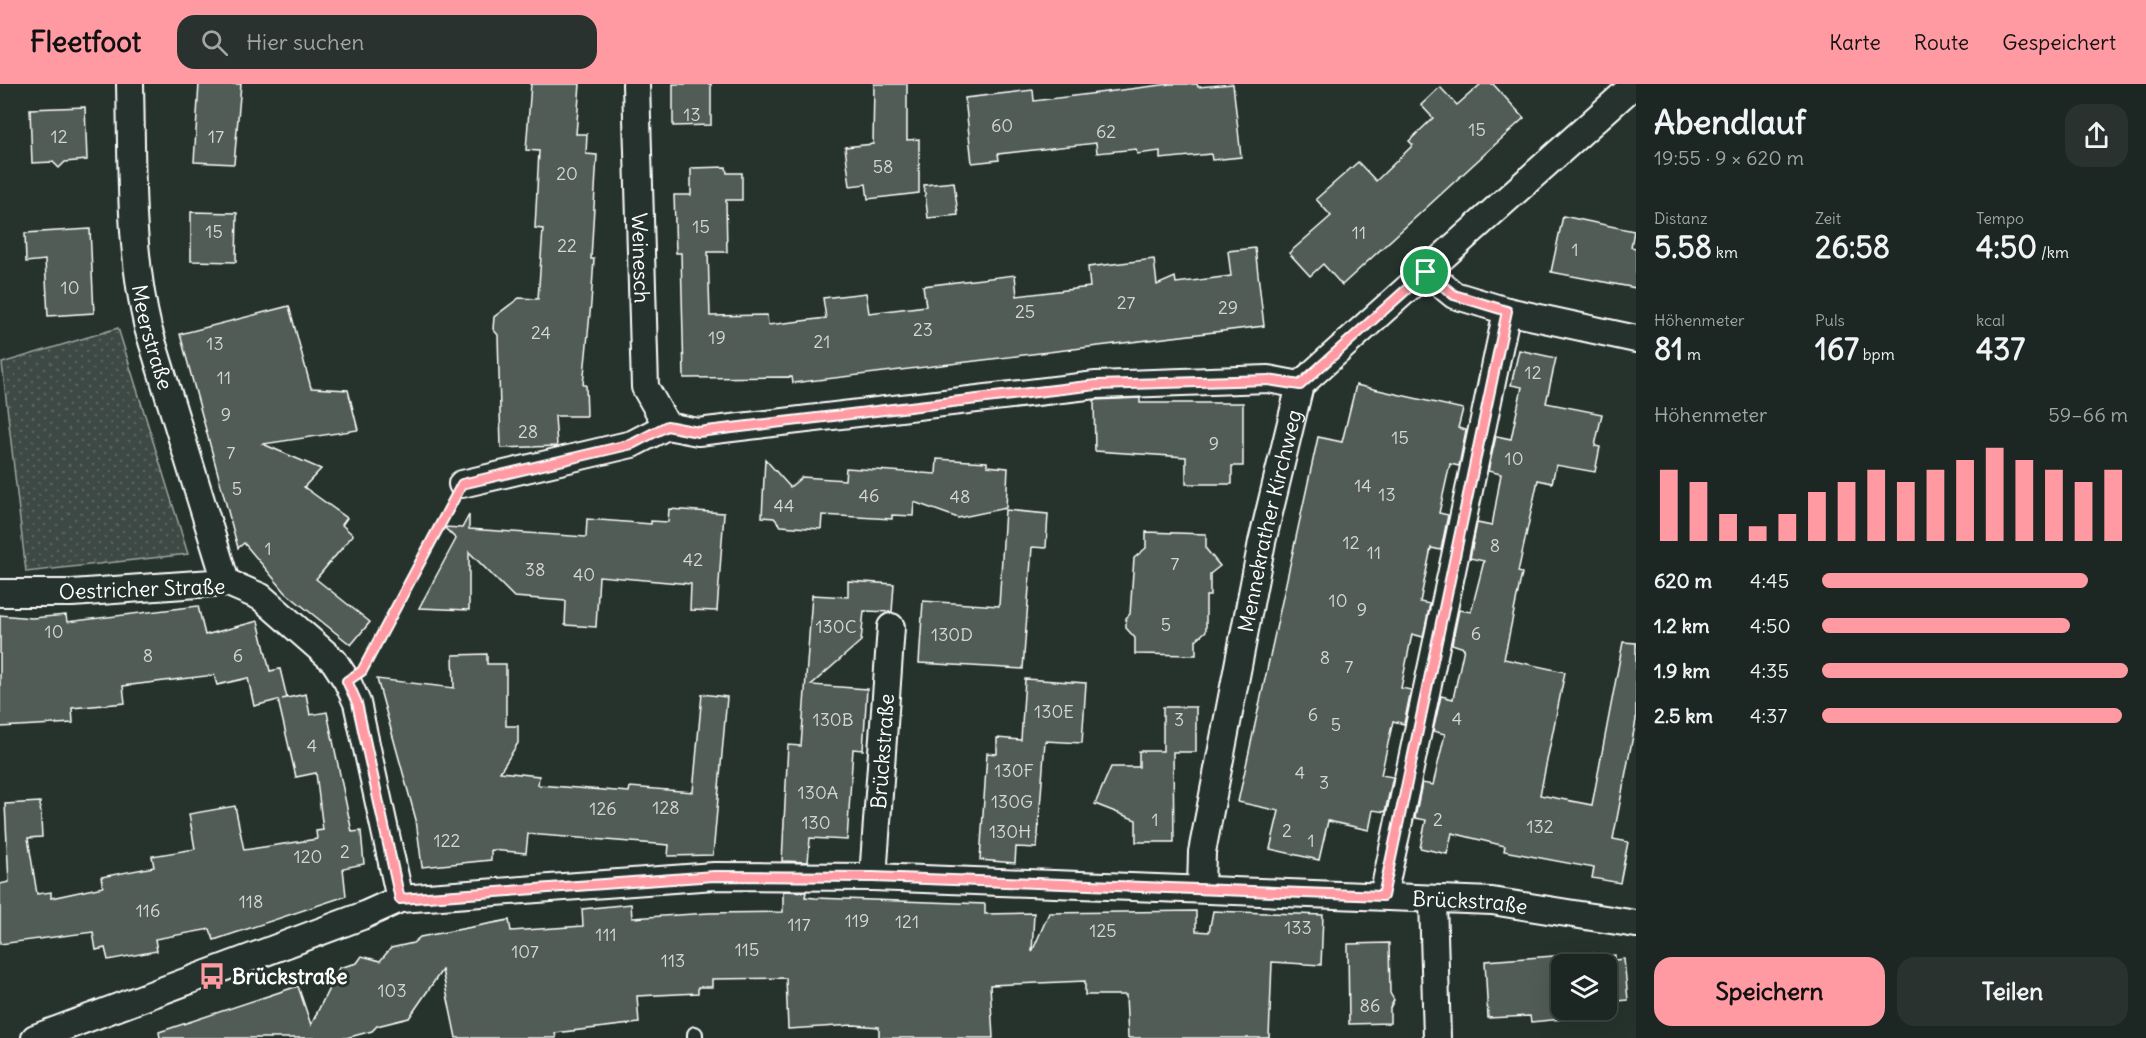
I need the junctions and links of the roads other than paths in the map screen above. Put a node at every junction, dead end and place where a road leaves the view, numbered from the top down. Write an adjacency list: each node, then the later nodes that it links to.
1 (130, 84): 10 (street, Meerstraße)
2 (636, 84): 8 (street, Weinesch)
3 (1635, 84): 4 (street, Mennekrather Kirchweg)
4 (1426, 272): 5 (street); 7 (street, Mennekrather Kirchweg)
5 (1507, 311): 6 (street); 15 (street)
6 (1636, 339)
7 (1300, 385): 8 (street); 14 (street, Mennekrather Kirchweg)
8 (667, 426): 9 (street)
9 (462, 484)
10 (226, 582): 11 (street, Oestricher Straße); 16 (street, Oestricher Straße)
11 (0, 593)
12 (891, 627): 13 (street, Brückstraße)
13 (873, 877): 14 (street, Brückstraße); 16 (street, Brückstraße)
14 (1201, 888): 15 (street, Brückstraße)
15 (1383, 896): 17 (street, Brückstraße)
16 (400, 899): 19 (street, Brückstraße)
17 (1433, 899): 18 (street, Brückstraße); 20 (street)
18 (1636, 924)
19 (35, 1038)
20 (1437, 1038)

